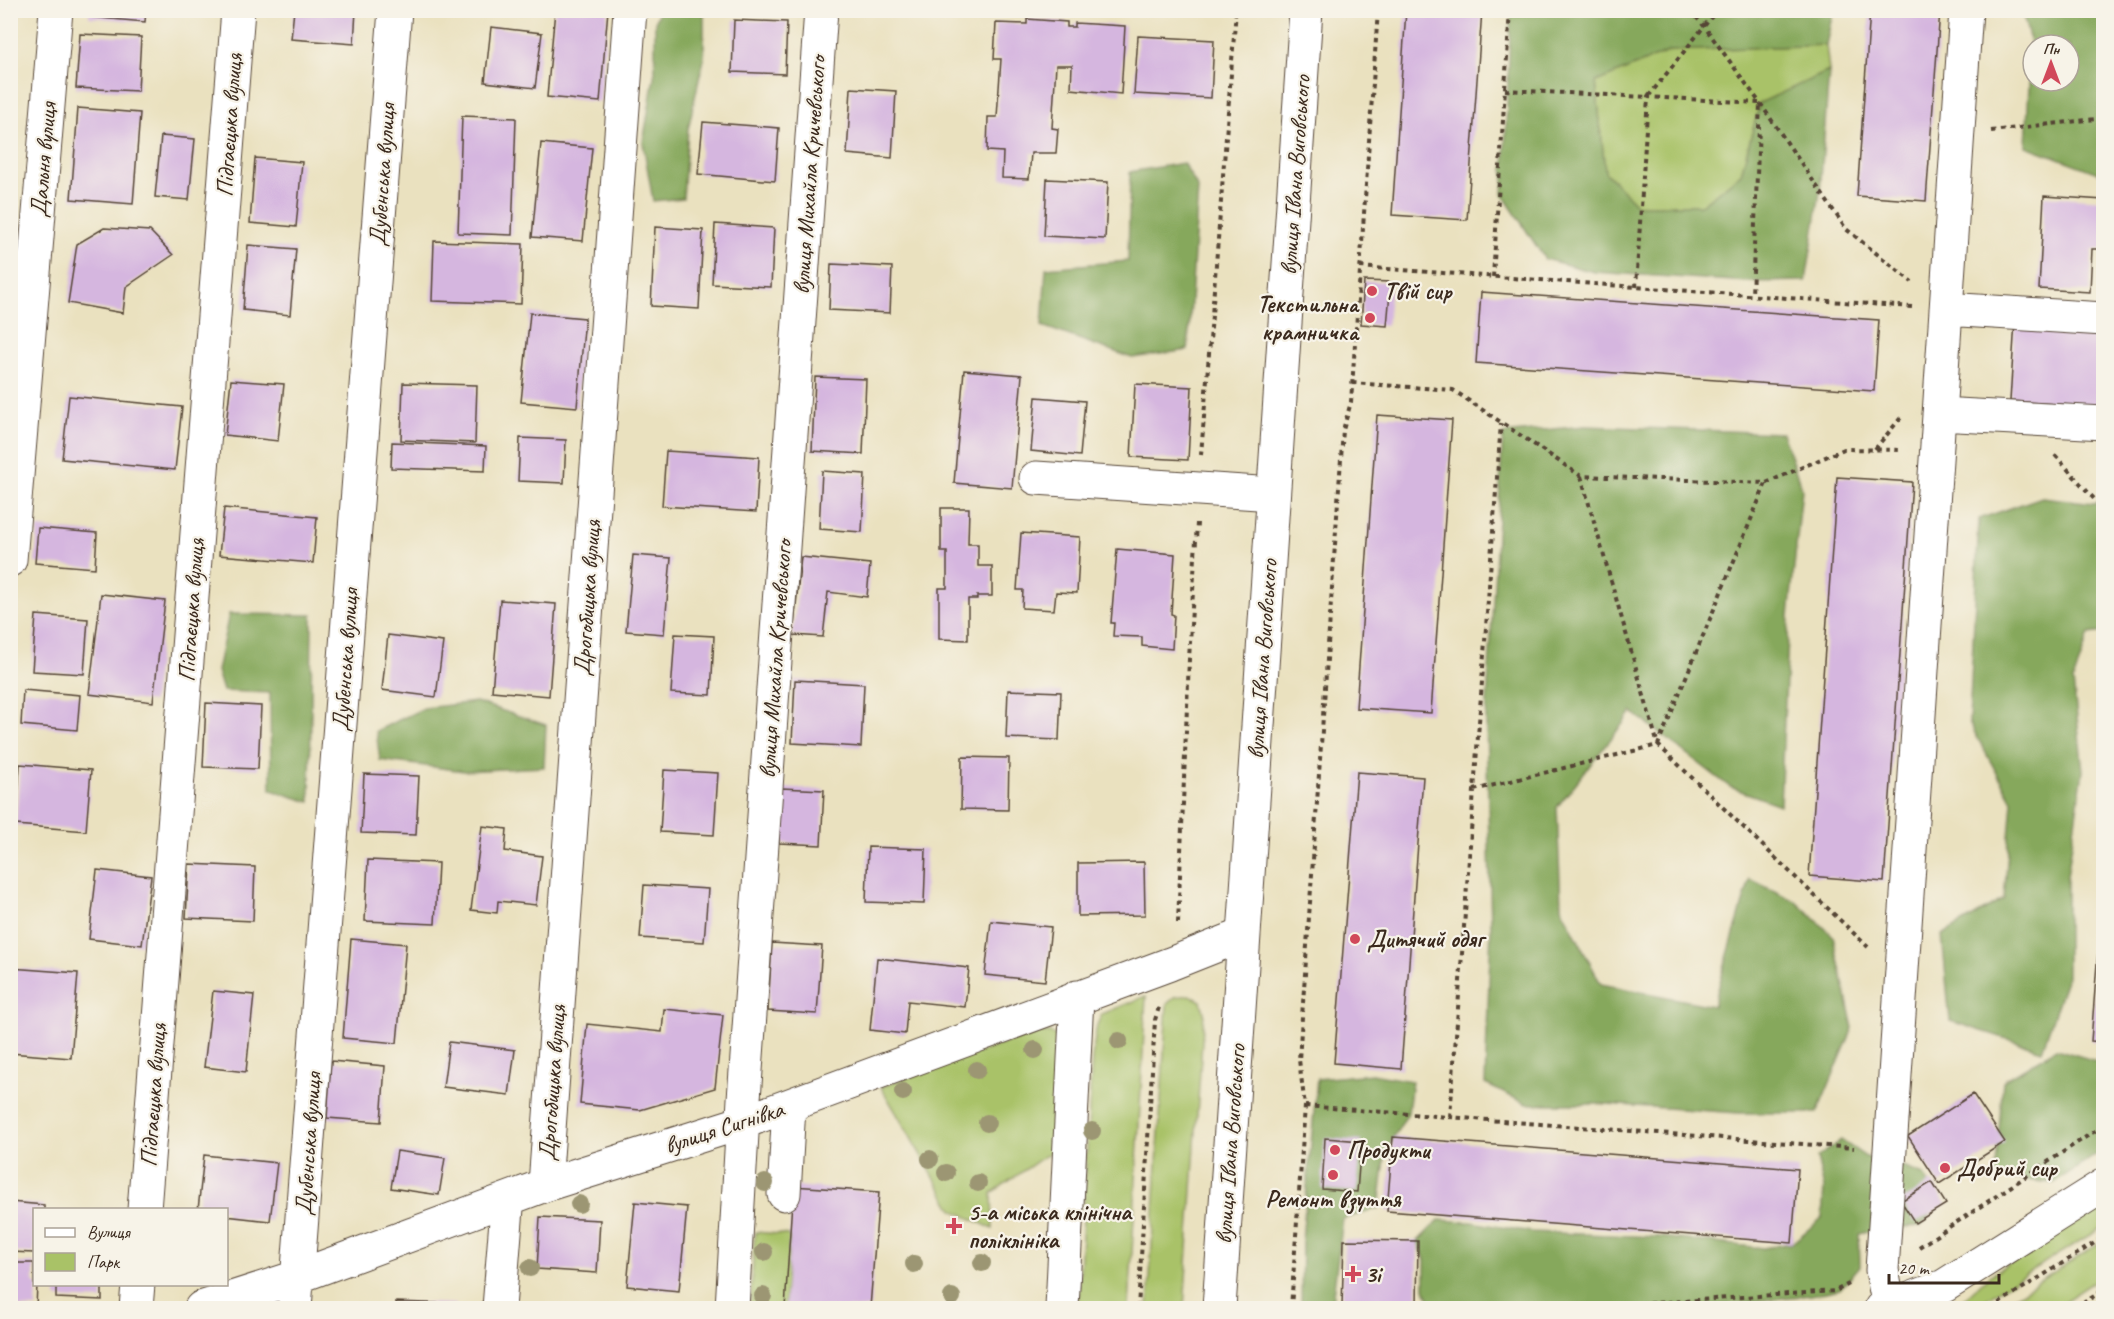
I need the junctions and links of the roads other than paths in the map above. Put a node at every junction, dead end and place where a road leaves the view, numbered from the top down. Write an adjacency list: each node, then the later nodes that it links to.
1 (56, 10): 14 (street, Дальня вулиця)
2 (238, 10): 23 (street, Підгаєцька вулиця)
3 (395, 10): 25 (street, Дубенська вулиця)
4 (630, 10): 19 (street, Дрогобицька вулиця)
5 (821, 10): 18 (street, вулиця Михайла Кричевського)
6 (1306, 10): 13 (street, вулиця Івана Виговського)
7 (1966, 10): 8 (street)
8 (1946, 309): 9 (street); 10 (street)
9 (2103, 319)
10 (1939, 414): 11 (street); 32 (street)
11 (2103, 423)
12 (1036, 478): 13 (street)
13 (1273, 494): 15 (street, вулиця Івана Виговського)
14 (10, 560)
15 (1243, 935): 16 (street, вулиця Сигнівка); 31 (street, вулиця Івана Виговського)
16 (1077, 997): 17 (street, вулиця Сигнівка); 30 (street)
17 (789, 1106): 18 (street, вулиця Сигнівка); 21 (street)
18 (744, 1122): 19 (street, вулиця Сигнівка); 29 (street, вулиця Михайла Кричевського)
19 (545, 1185): 22 (street, вулиця Сигнівка)
20 (2103, 1185): 32 (street)
21 (784, 1194)
22 (505, 1200): 25 (street, вулиця Сигнівка); 28 (street)
23 (144, 1208)
24 (138, 1286): 26 (street)
25 (296, 1293): 27 (street, вулиця Сигнівка)
26 (136, 1308)
27 (201, 1308)
28 (499, 1308)
29 (732, 1308)
30 (1062, 1308)
31 (1219, 1308)
32 (1887, 1308)

